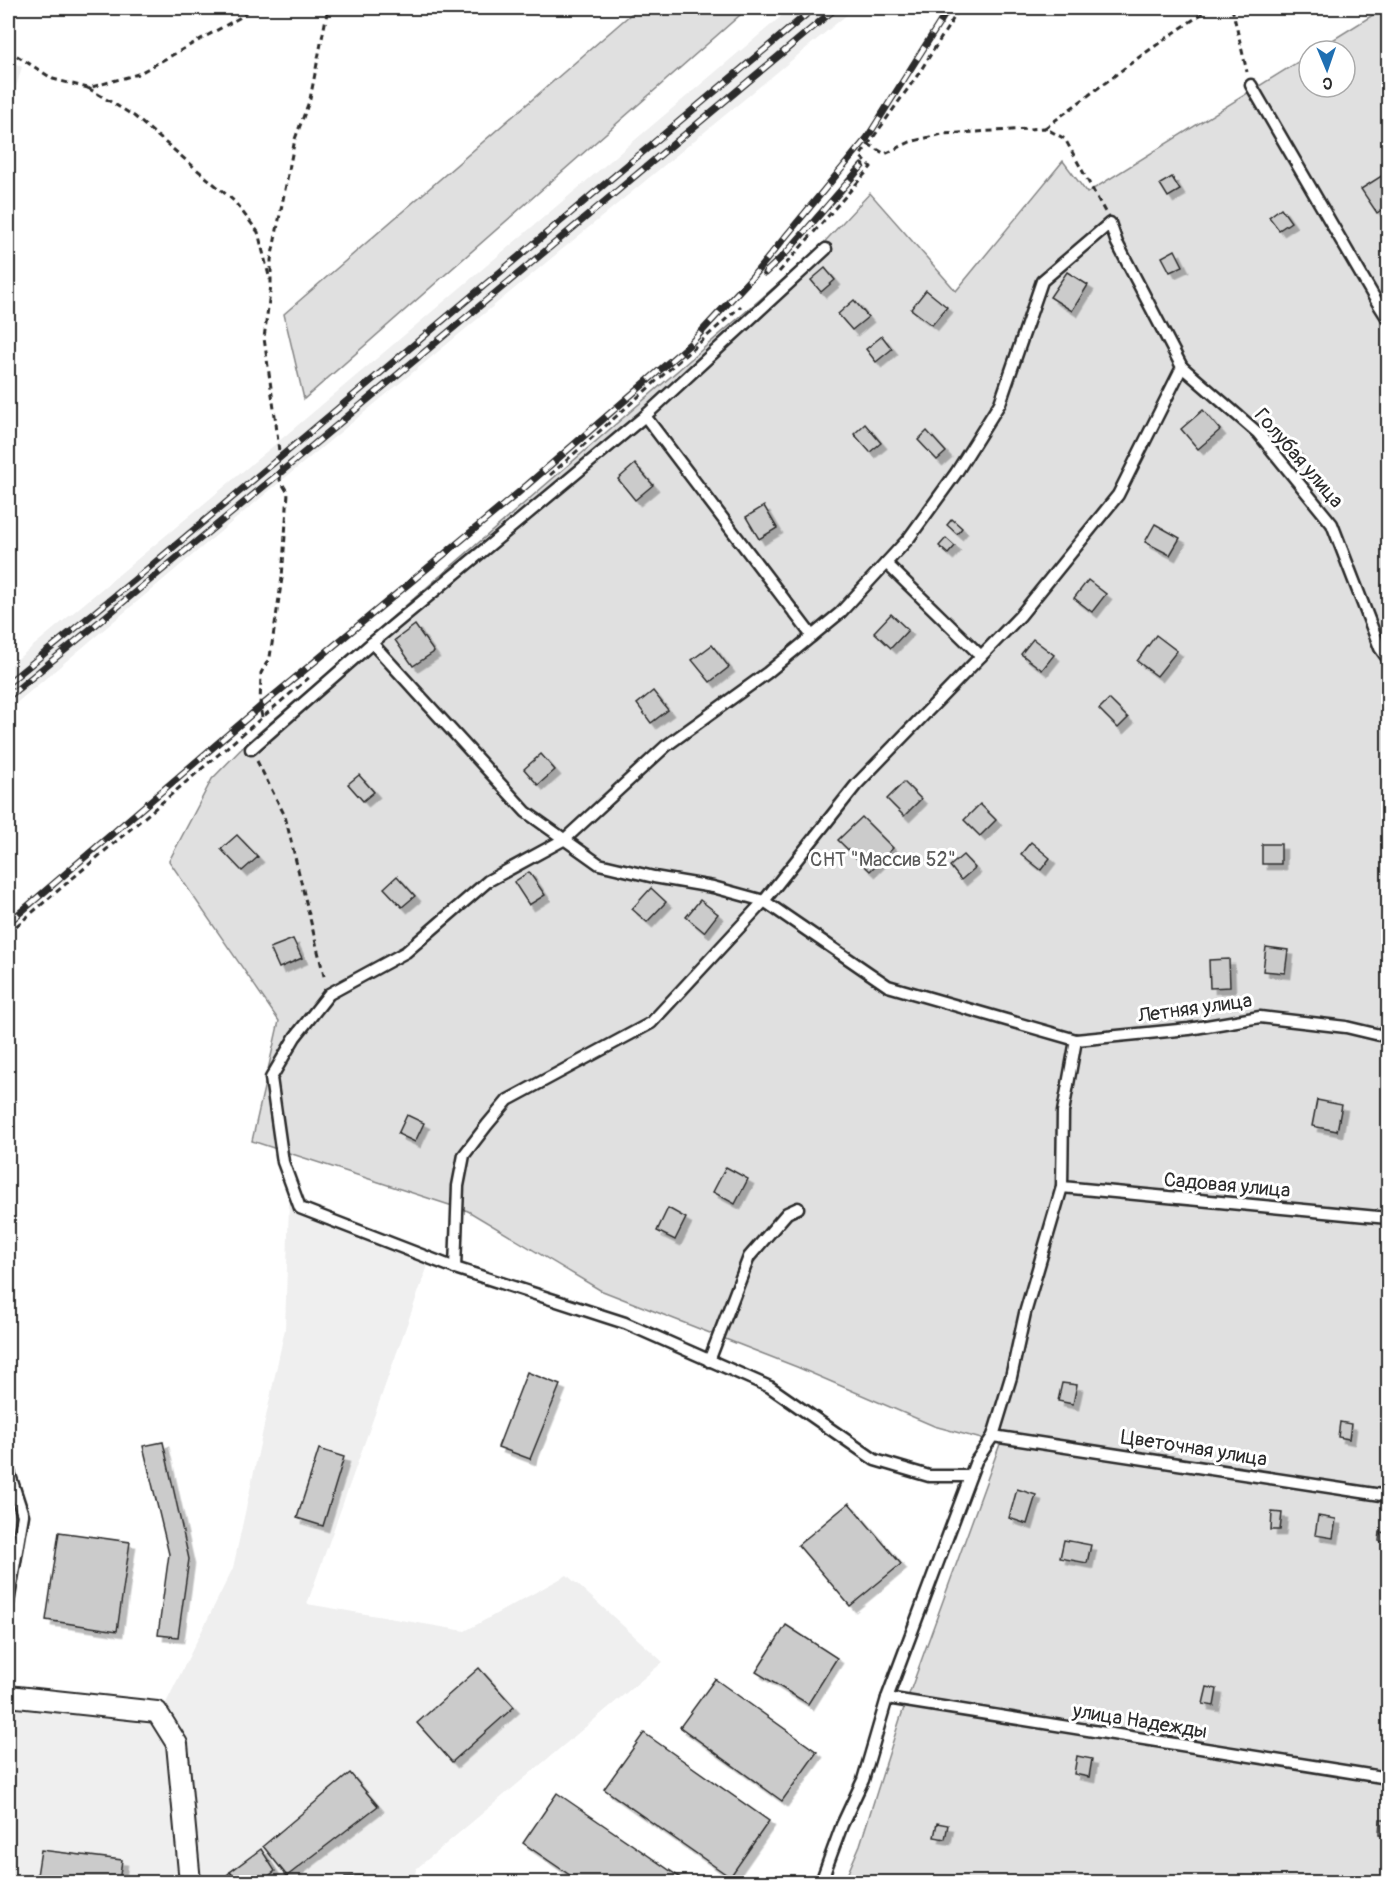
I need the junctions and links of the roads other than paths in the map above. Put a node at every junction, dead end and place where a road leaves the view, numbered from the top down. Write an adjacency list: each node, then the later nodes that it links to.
1 (1251, 85): 3 (lane)
2 (826, 249): 5 (lane)
3 (1389, 319)
4 (1182, 367): 6 (lane); 9 (lane); 10 (lane, Голубая улица)
5 (645, 416): 7 (lane); 8 (lane)
6 (886, 563): 7 (lane); 9 (lane)
7 (812, 636): 12 (lane)
8 (372, 642): 11 (lane); 12 (lane)
9 (981, 656): 13 (lane)
10 (1389, 659)
11 (250, 749)
12 (565, 839): 13 (lane); 19 (lane)
13 (764, 900): 15 (lane); 19 (lane)
14 (1389, 1037): 15 (lane, Летняя улица)
15 (1076, 1040): 16 (lane)
16 (1062, 1187): 18 (lane, Садовая улица); 21 (lane)
17 (798, 1208): 20 (lane)
18 (1389, 1218)
19 (455, 1268): 20 (lane)
20 (709, 1361): 23 (lane)
21 (993, 1436): 23 (lane); 24 (lane, Цветочная улица)
22 (8, 1469): 25 (lane)
23 (970, 1476): 27 (lane)
24 (1389, 1496)
25 (8, 1603)
26 (8, 1696): 29 (street)
27 (887, 1698): 28 (lane, улица Надежды); 30 (lane)
28 (1389, 1778)
29 (190, 1882)
30 (821, 1882)

